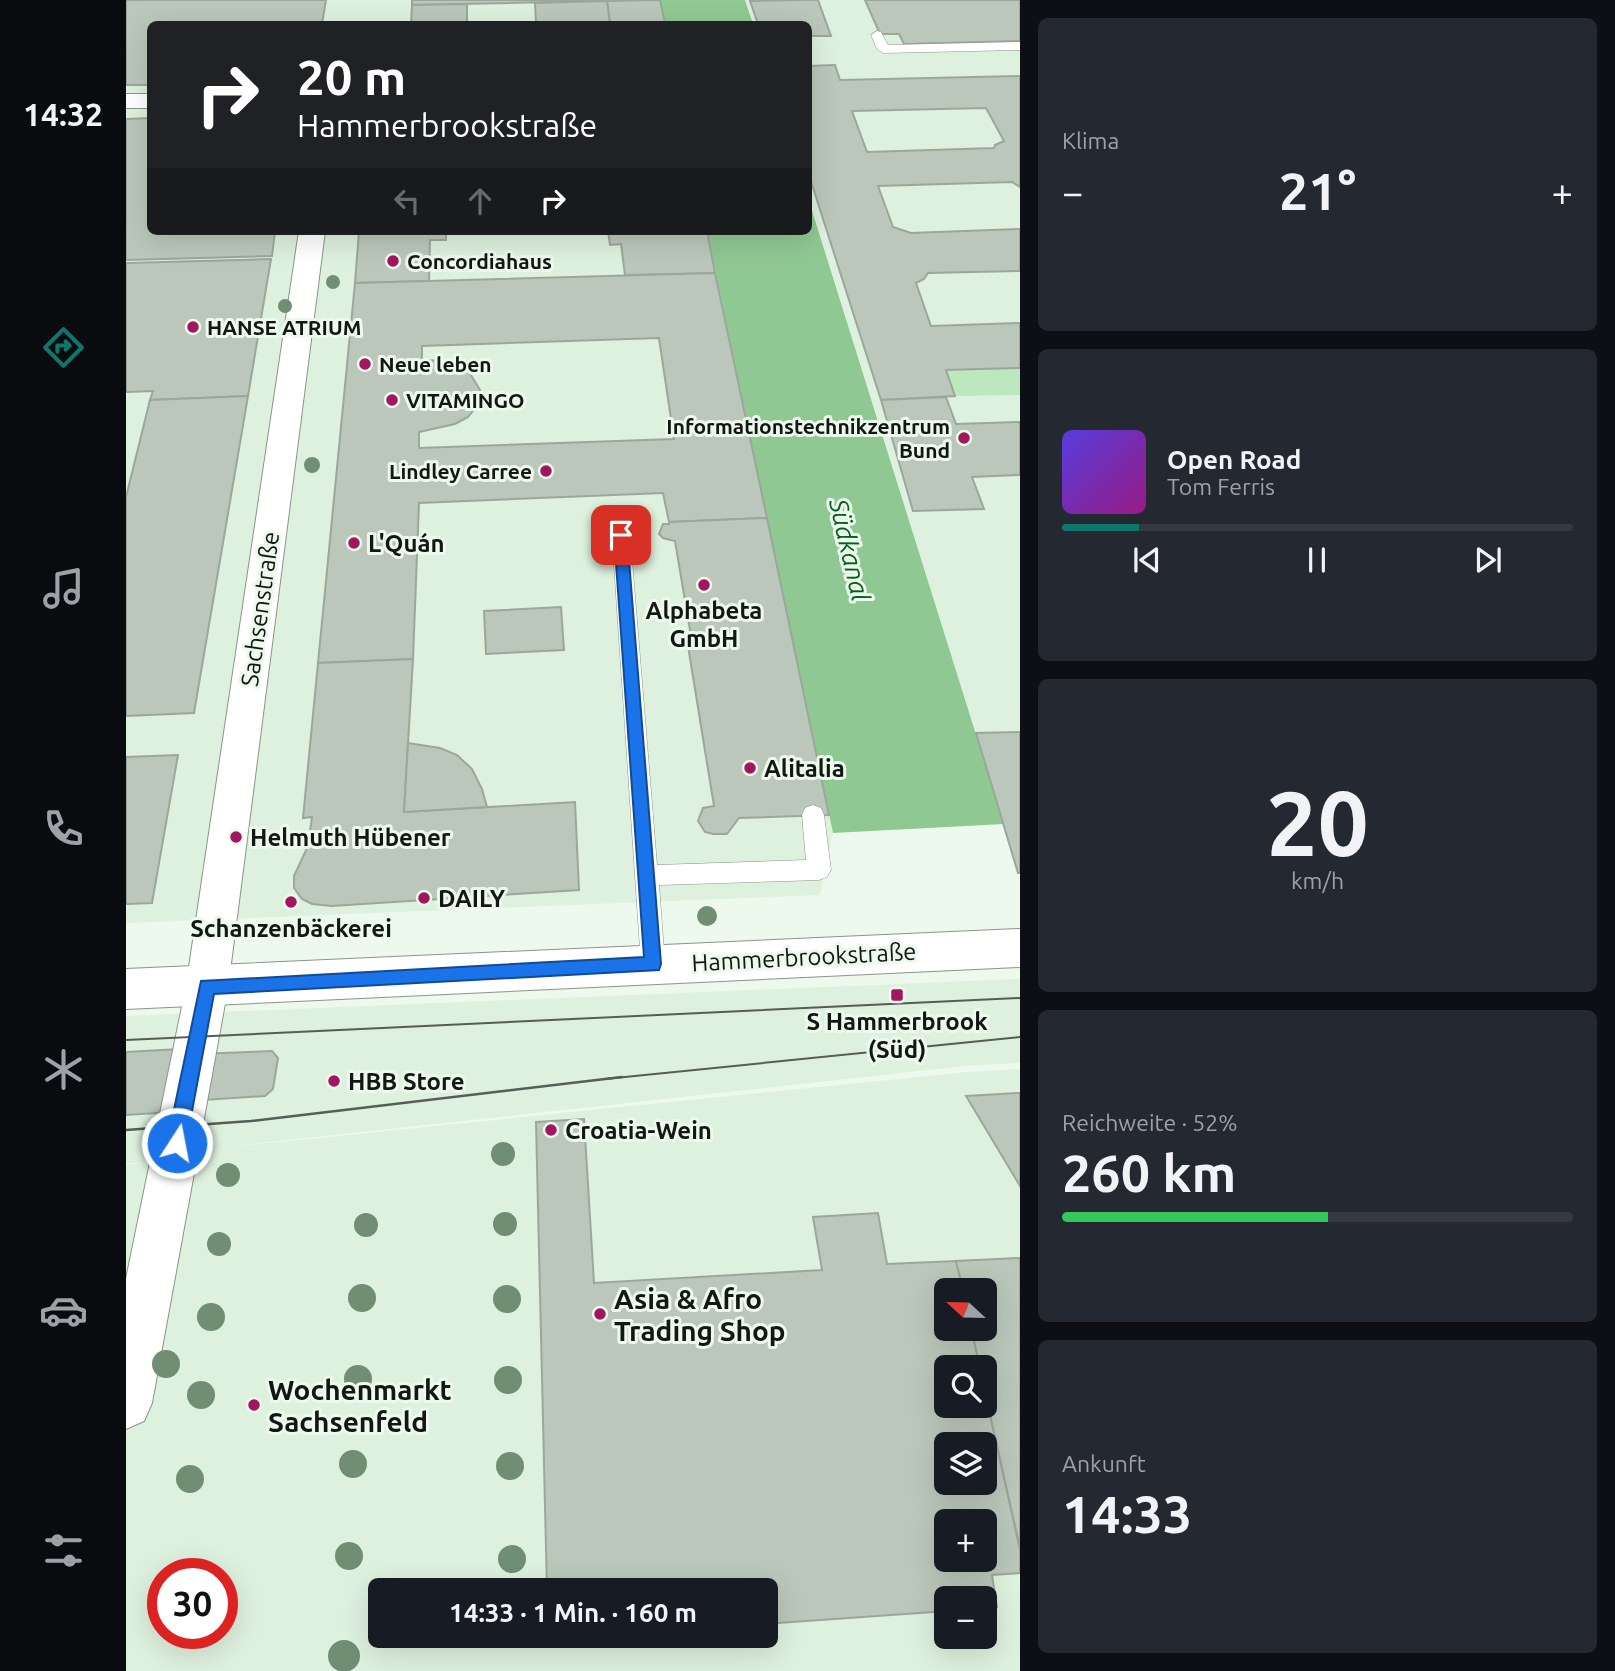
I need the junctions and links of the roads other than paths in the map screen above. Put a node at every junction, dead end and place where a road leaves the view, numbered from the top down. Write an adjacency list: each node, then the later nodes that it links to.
1 (877, 35): 2 (lane)
2 (1020, 46)
3 (147, 101): 4 (street)
4 (126, 102)
5 (311, 235): 11 (street, Sachsenstraße)
6 (621, 535): 8 (lane)
7 (813, 815): 8 (lane)
8 (648, 875): 10 (lane)
9 (1020, 948): 10 (street, Hammerbrookstraße)
10 (653, 964): 11 (street, Hammerbrookstraße)
11 (207, 987): 12 (street, Hammerbrookstraße); 13 (street, Sachsenstraße)
12 (126, 989)
13 (126, 1403)

